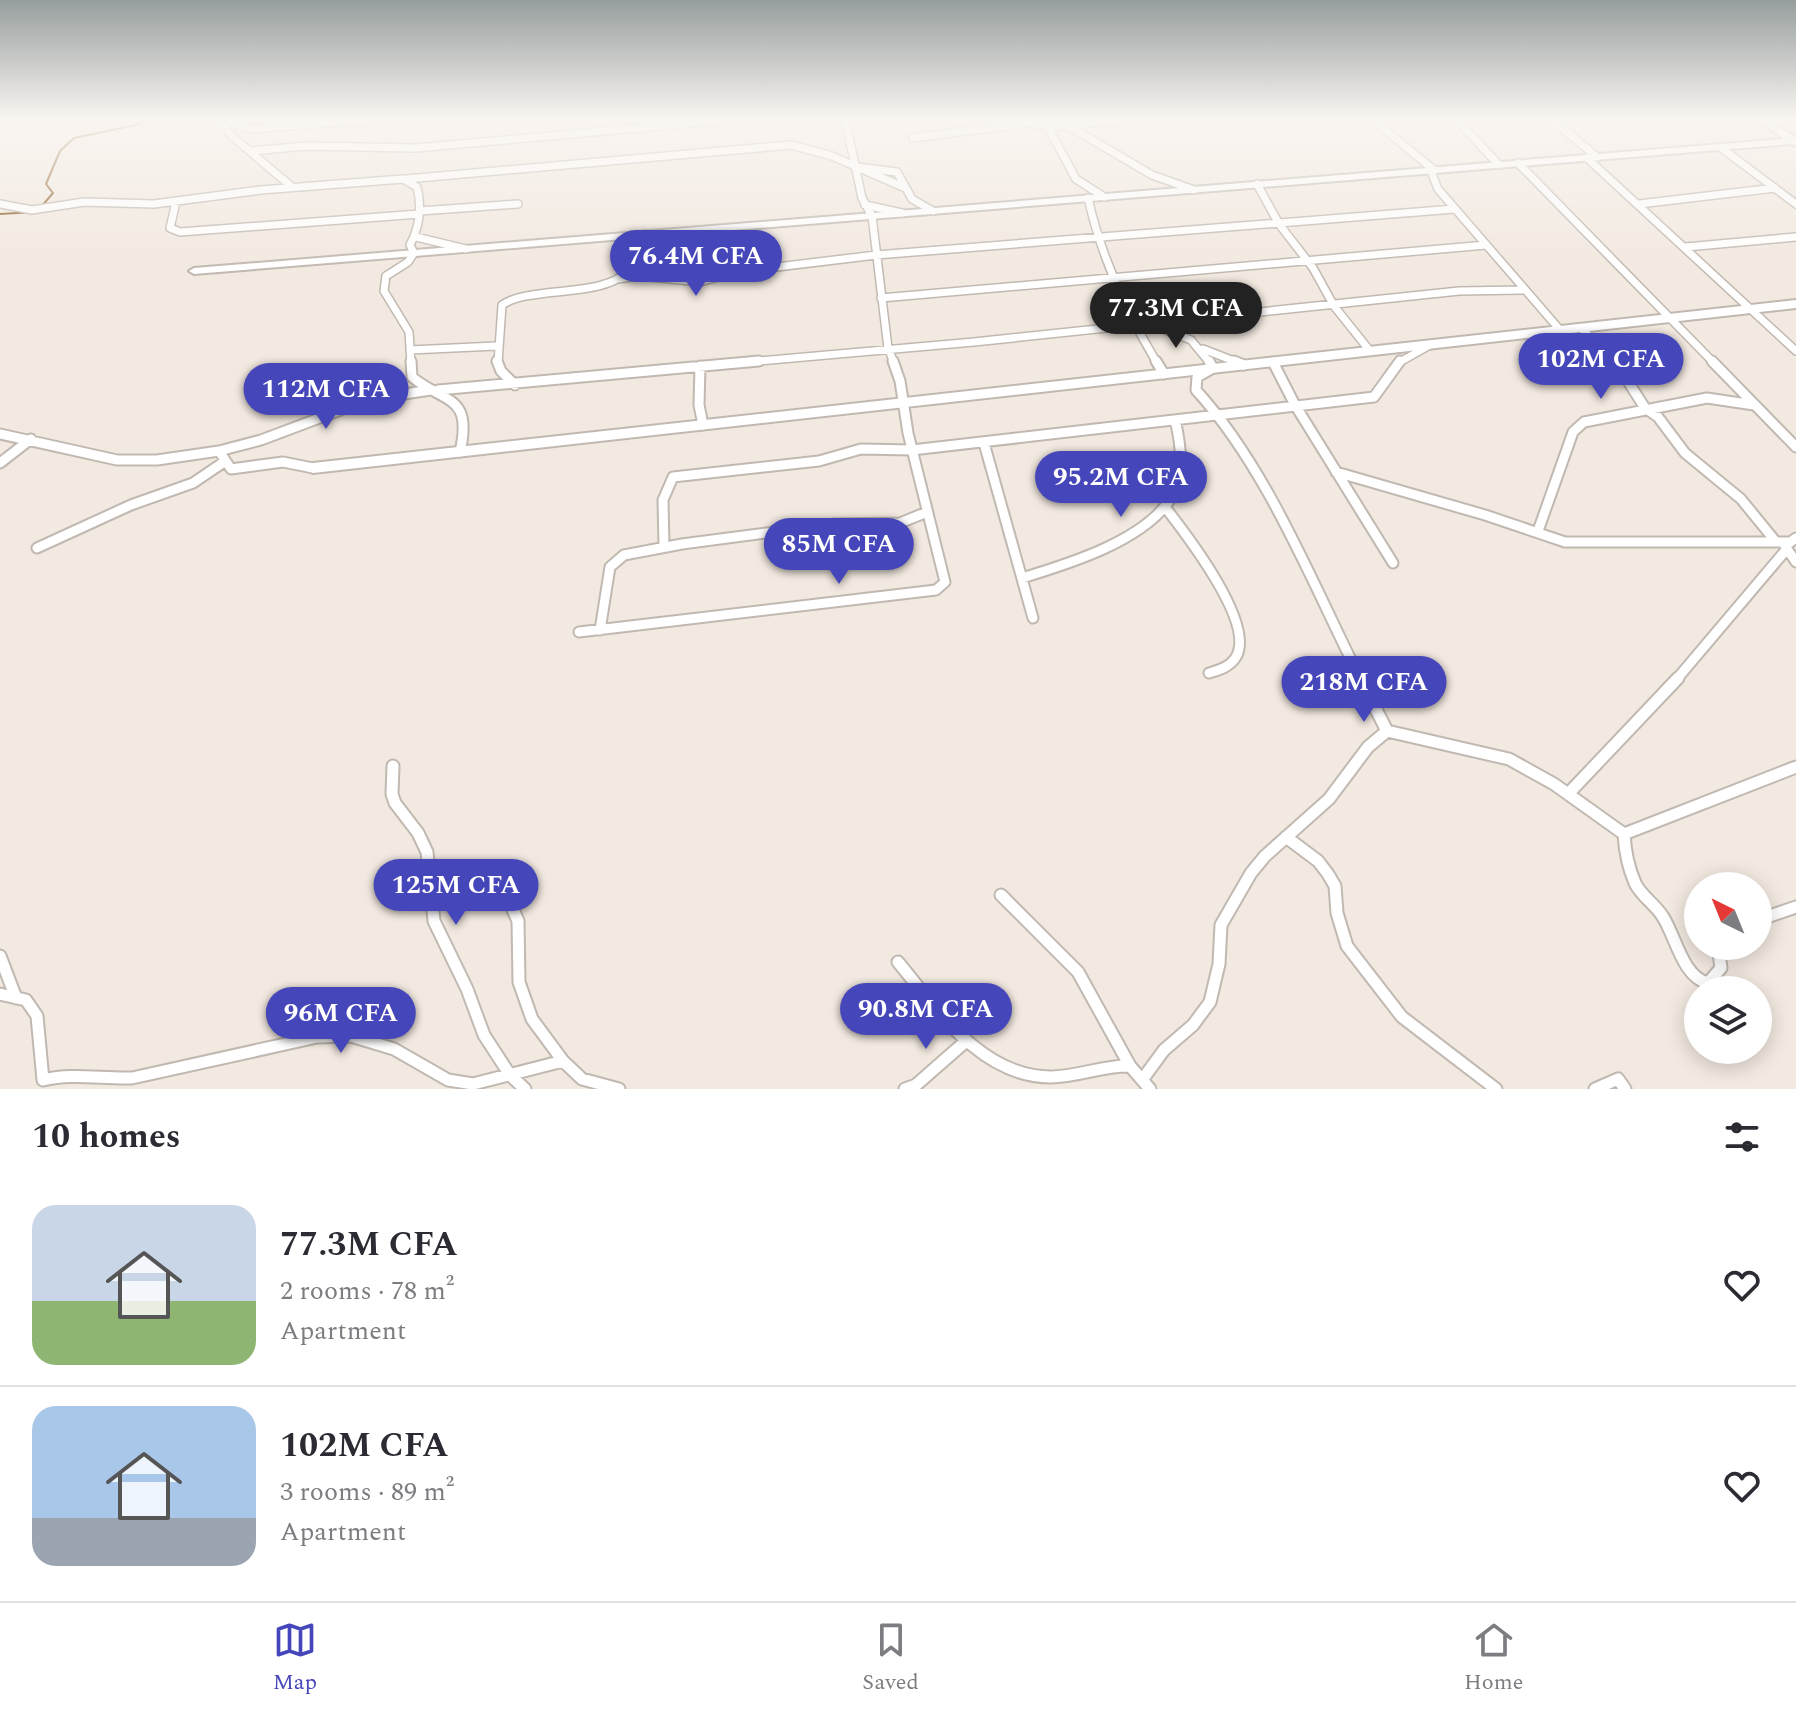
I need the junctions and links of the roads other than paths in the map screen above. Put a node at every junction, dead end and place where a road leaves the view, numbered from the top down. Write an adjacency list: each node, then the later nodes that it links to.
1 (856, 168): 26 (street)
2 (272, 169): 15 (street)
3 (519, 169): 13 (street)
4 (858, 169): 16 (street)
5 (871, 169): 16 (street)
6 (1070, 169): 19 (street)
7 (1142, 169): 18 (street)
8 (1449, 169): 12 (street)
9 (1524, 169): 53 (street)
10 (1604, 169): 24 (street)
11 (1749, 169): 17 (street)
12 (1434, 170): 14 (street); 27 (street)
13 (403, 179): 15 (street); 29 (street)
14 (1257, 184): 18 (street); 32 (street)
15 (292, 187): 21 (street)
16 (903, 187): 28 (street)
17 (1775, 188): 24 (street); 25 (street)
18 (1194, 190): 19 (street)
19 (1104, 197): 20 (street)
20 (1088, 198): 28 (street); 37 (street)
21 (176, 202): 22 (street); 29 (street)
22 (0, 204)
23 (518, 204): 29 (street)
24 (1639, 204): 40 (street)
25 (1796, 204)
26 (865, 205): 30 (street); 31 (street)
27 (1454, 209): 32 (street); 35 (street)
28 (933, 211): 30 (street)
29 (420, 212): 34 (street)
30 (902, 213): 31 (street)
31 (872, 216): 33 (street); 43 (street)
32 (1279, 224): 37 (street); 44 (street)
33 (645, 234): 41 (street); 47 (street)
34 (416, 237): 41 (street); 42 (street)
35 (1479, 237): 38 (street); 39 (street)
36 (1796, 237): 40 (street)
37 (1099, 239): 43 (street); 46 (street)
38 (1486, 245): 39 (street); 48 (street)
39 (1470, 246): 44 (street)
40 (1686, 247): 52 (street)
41 (466, 249): 42 (street)
42 (414, 253): 45 (street); 60 (street)
43 (876, 255): 47 (street); 49 (street)
44 (1308, 260): 46 (street); 51 (street)
45 (194, 271)
46 (1115, 278): 49 (street); 54 (street)
47 (617, 279): 57 (street)
48 (1523, 290): 51 (street); 56 (street)
49 (881, 298): 58 (street)
50 (1796, 304): 52 (street)
51 (1334, 306): 54 (street); 61 (street)
52 (1751, 309): 53 (street); 62 (street)
53 (1672, 318): 55 (street); 73 (street)
54 (1139, 326): 58 (street); 59 (street); 68 (street)
55 (1581, 328): 56 (street); 74 (street)
56 (1560, 330): 63 (street)
57 (496, 346): 60 (street); 69 (street)
58 (888, 348): 66 (street); 71 (street)
59 (1203, 349): 65 (street); 67 (street)
60 (410, 350): 70 (street)
61 (1370, 351): 63 (street); 64 (street)
62 (1796, 351)
63 (1400, 355): 72 (street)
64 (1273, 362): 65 (street); 72 (street)
65 (1244, 365): 67 (street)
66 (700, 366): 69 (street); 77 (street)
67 (1213, 368): 68 (street); 75 (street)
68 (1164, 374): 71 (street)
69 (515, 385): 70 (street)
70 (435, 390): 83 (street); 84 (street)
71 (904, 403): 77 (street); 82 (street)
72 (1295, 405): 75 (street); 88 (street)
73 (1754, 405): 74 (street); 81 (street)
74 (1645, 408): 91 (street); 92 (street)
75 (1219, 415): 76 (street); 103 (street)
76 (1175, 420): 80 (street); 89 (street)
77 (703, 425): 84 (street)
78 (0, 434): 79 (street)
79 (31, 439): 83 (street); 86 (street)
80 (984, 443): 82 (street); 98 (street)
81 (1796, 447)
82 (912, 450): 90 (street); 94 (street)
83 (219, 451): 85 (street)
84 (460, 452): 87 (street)
85 (224, 462): 87 (street); 95 (street)
86 (0, 463)
87 (313, 468)
88 (1336, 472): 91 (street); 97 (street)
89 (1165, 507): 98 (street); 102 (street)
90 (927, 512): 94 (street); 100 (street)
91 (1538, 531): 92 (street)
92 (1776, 542): 93 (street)
93 (1790, 543): 96 (street); 106 (street)
94 (664, 547): 100 (street)
95 (37, 548)
96 (1796, 562)
97 (1393, 563)
98 (1022, 578): 99 (street)
99 (1033, 618)
100 (600, 630): 101 (street)
101 (579, 632)
102 (1209, 673)
103 (1387, 731): 106 (street); 108 (street)
104 (393, 766): 123 (street)
105 (1796, 767): 107 (street)
106 (1568, 794): 107 (street)
107 (1624, 834): 114 (street)
108 (1286, 837): 124 (street); 128 (street)
109 (502, 885): 121 (street)
110 (1001, 895): 122 (street)
111 (1796, 907): 112 (street)
112 (1772, 915)
113 (0, 956): 119 (street)
114 (1684, 959)
115 (1685, 960): 116 (street)
116 (1720, 960)
117 (898, 962): 120 (street)
118 (0, 994): 119 (street)
119 (16, 998): 123 (street)
120 (965, 1042): 122 (street); 127 (street)
121 (563, 1061): 123 (street); 126 (street)
122 (1130, 1066): 124 (street)
123 (510, 1075): 125 (street)
124 (1146, 1084)
125 (525, 1089)
126 (619, 1089)
127 (905, 1089)
128 (1496, 1089)
129 (1595, 1089): 130 (street)
130 (1625, 1089)

